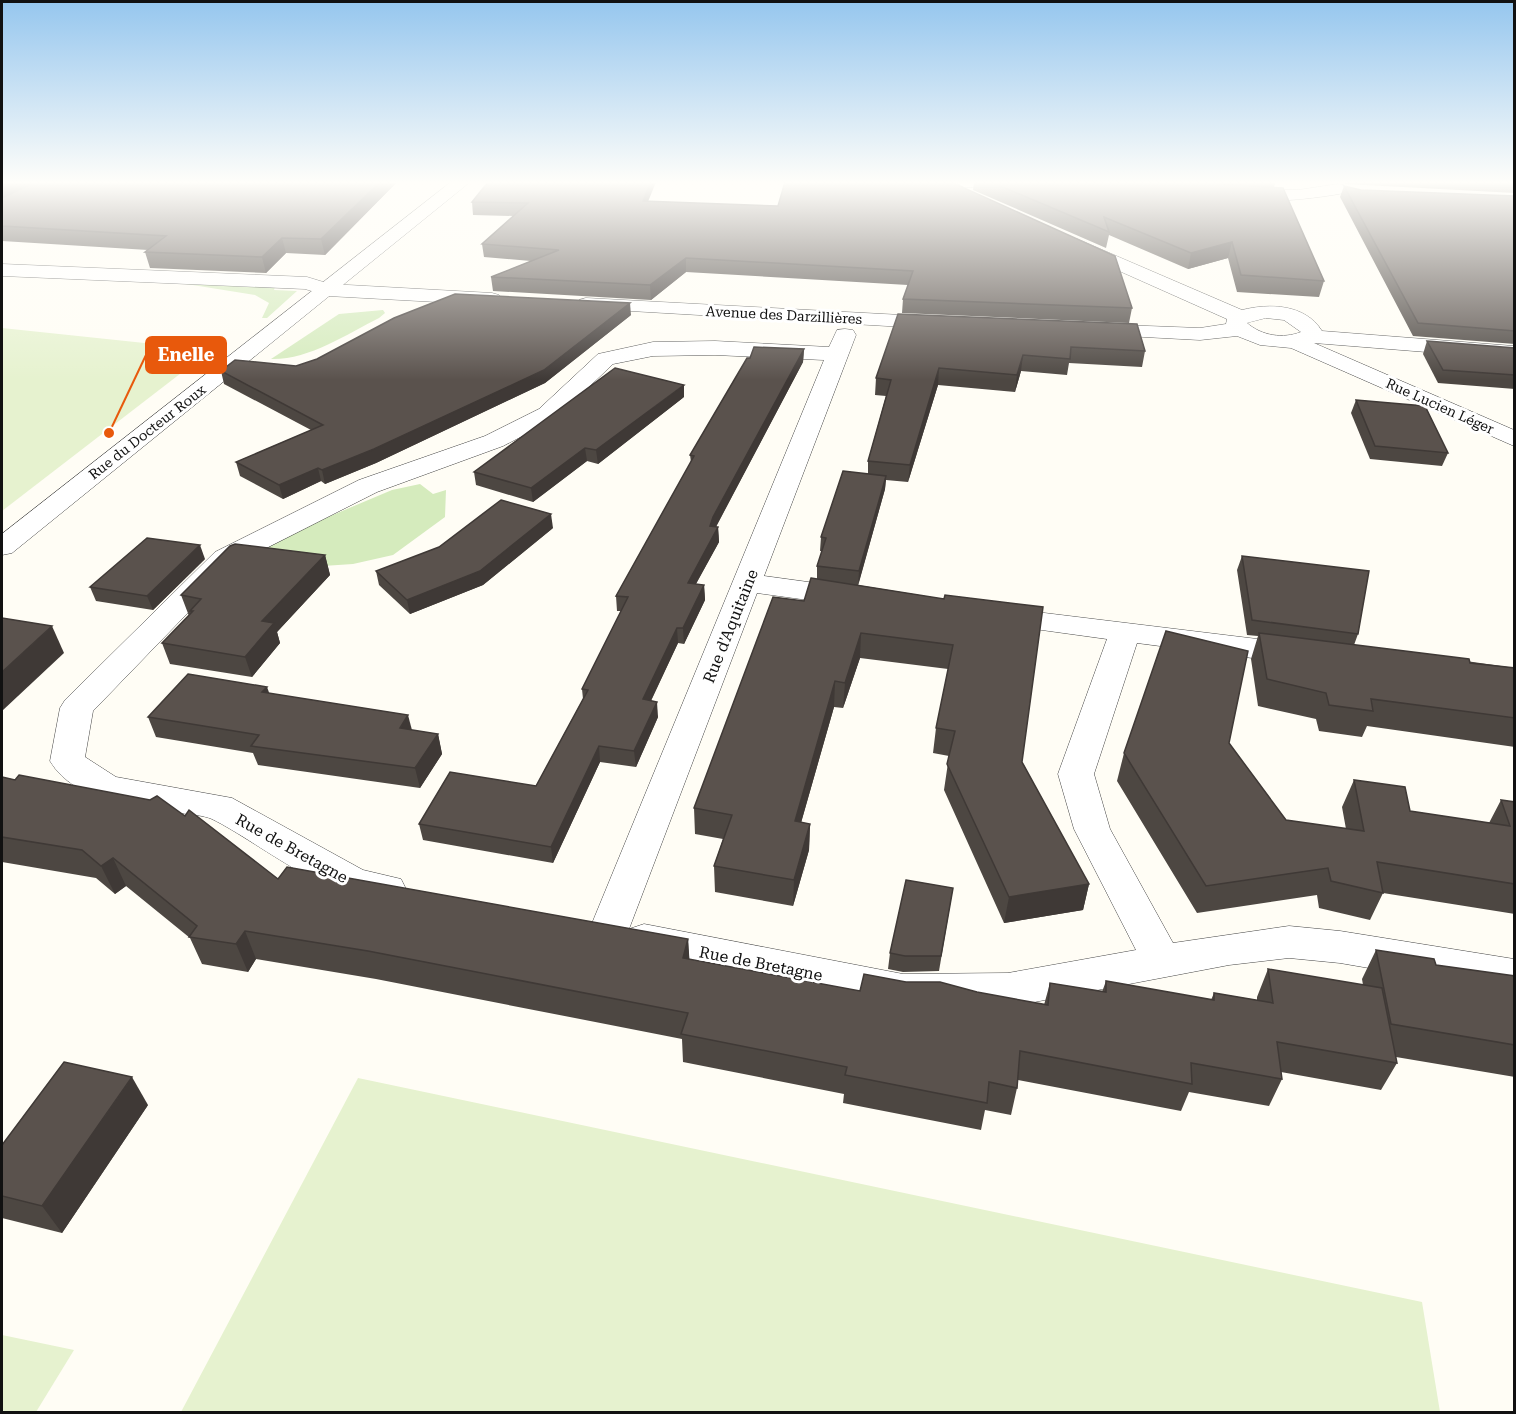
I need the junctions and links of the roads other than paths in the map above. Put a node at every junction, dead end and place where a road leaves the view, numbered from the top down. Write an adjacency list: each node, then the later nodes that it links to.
1 (380, 248): 4 (street, Rue du Docteur Roux)
2 (1083, 248): 10 (street, Rue Lucien Léger)
3 (2, 270): 4 (street)
4 (328, 290): 5 (street); 19 (street, Rue du Docteur Roux)
5 (507, 300)
6 (566, 303): 9 (street, Avenue des Darzillières)
7 (1286, 315): 8 (street); 10 (street, Rue Lucien Léger); 14 (street, Rue Lucien Léger)
8 (1351, 319)
9 (852, 320): 11 (street, Avenue des Darzillières); 16 (street, Rue d'Aquitaine)
10 (1240, 323): 12 (street); 14 (street, Rue Lucien Léger)
11 (957, 324)
12 (1073, 329)
13 (1369, 331): 14 (street); 15 (street); 17 (street, Rue Lucien Léger)
14 (1302, 339): 17 (street, Rue Lucien Léger)
15 (1515, 352)
16 (838, 354): 20 (street, Rue d'Aquitaine); 25 (street, Rue de Bretagne)
17 (1366, 373): 18 (street, Rue Lucien Léger)
18 (1515, 439)
19 (2, 547)
20 (747, 583): 21 (street); 27 (street, Rue d'Aquitaine)
21 (881, 601)
22 (963, 612): 23 (street)
23 (1125, 633): 24 (street); 28 (street)
24 (1326, 658)
25 (412, 894)
26 (574, 926): 27 (street, Rue de Bretagne)
27 (608, 933): 28 (street, Rue de Bretagne)
28 (1162, 961): 29 (street, Rue de Bretagne)
29 (1515, 976)

